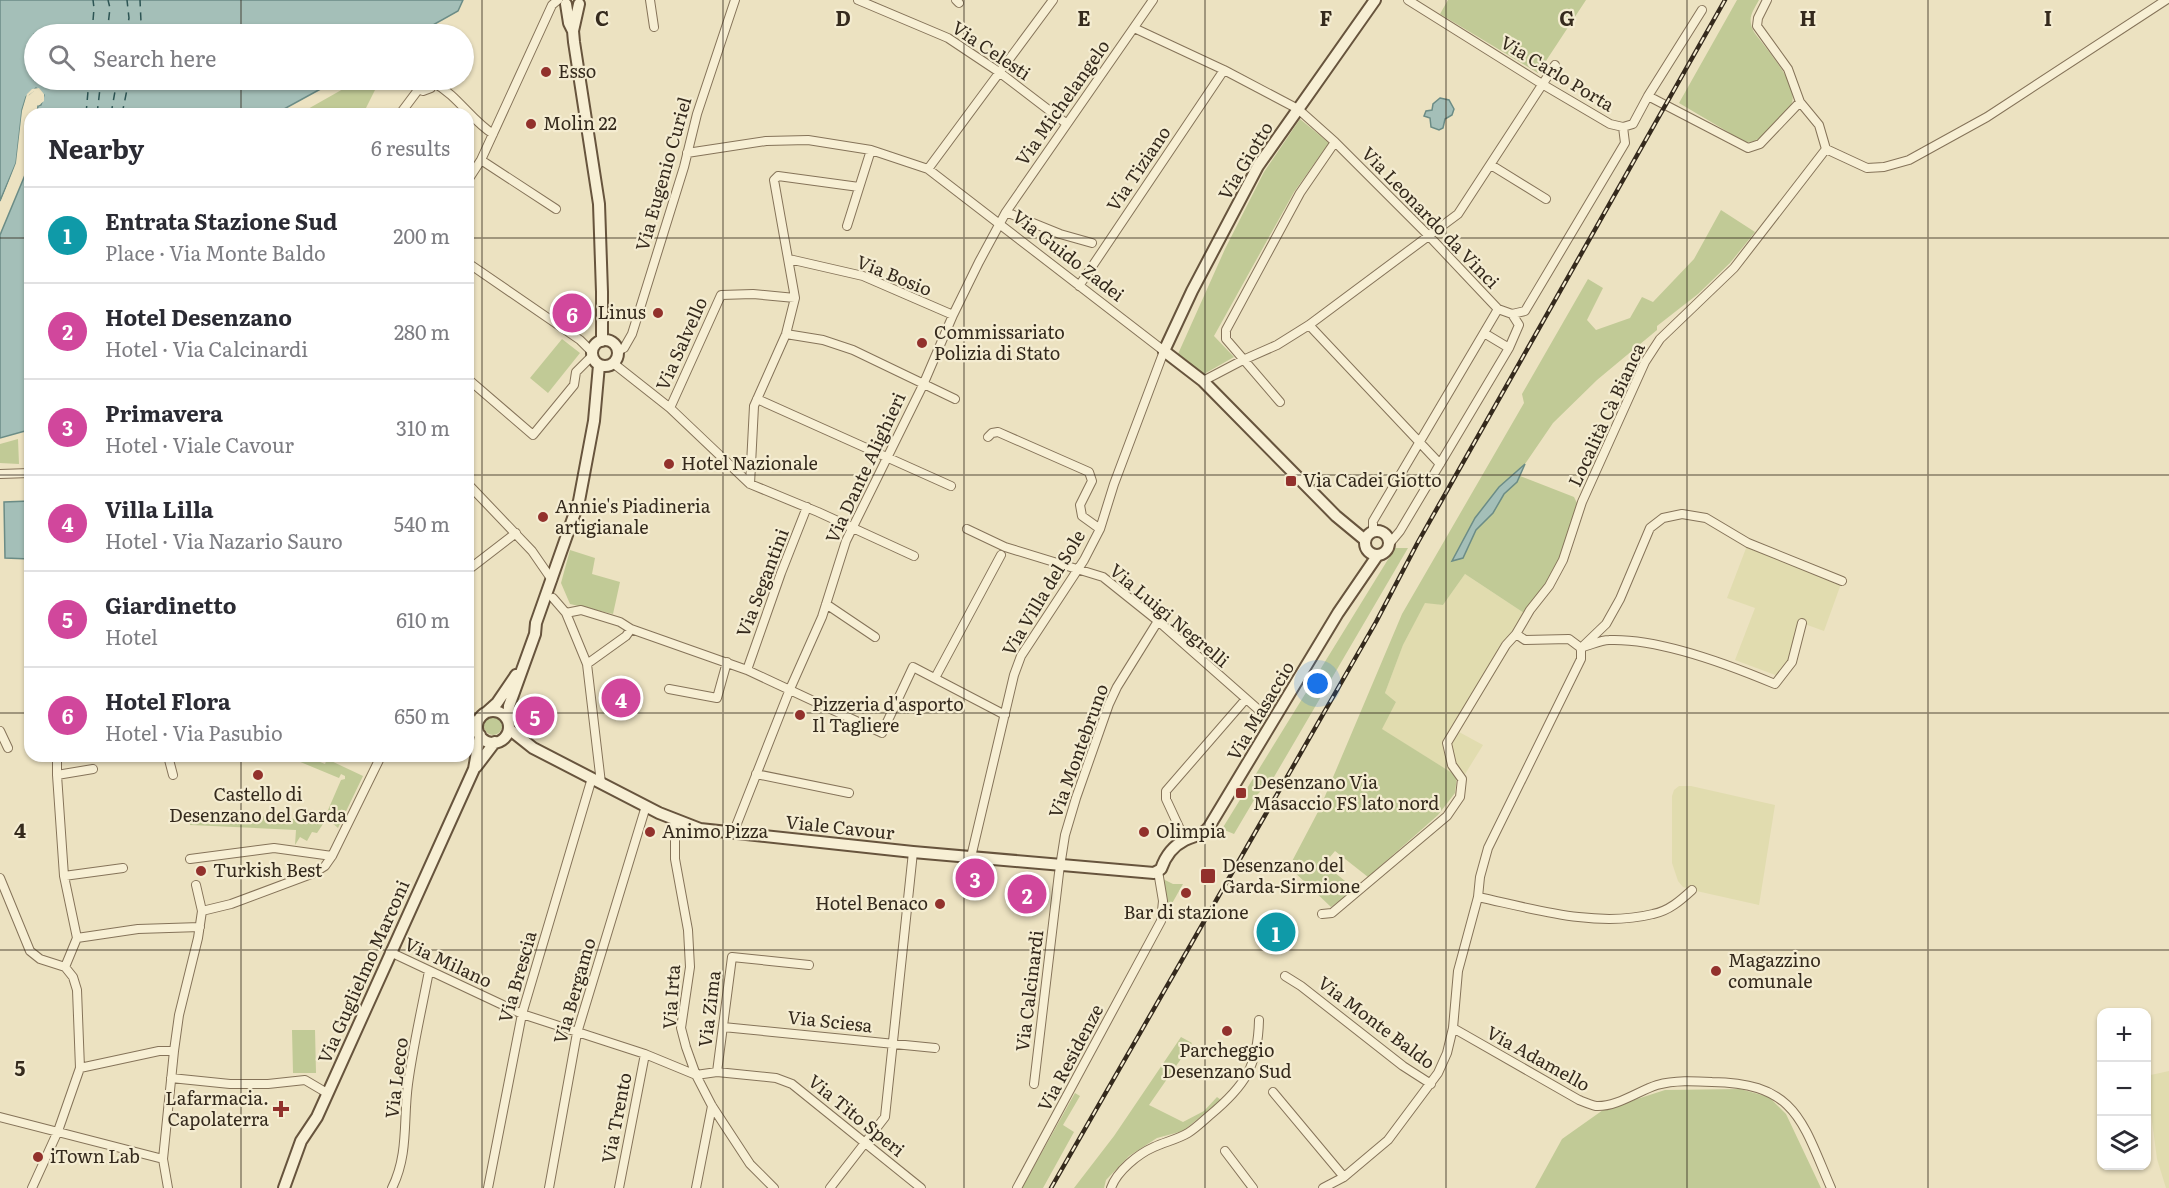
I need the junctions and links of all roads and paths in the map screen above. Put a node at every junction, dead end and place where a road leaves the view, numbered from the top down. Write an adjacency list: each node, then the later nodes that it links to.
1 (650, 0): 13 (street)
2 (735, 0): 35 (street, Via Eugenio Curiel)
3 (858, 0): 18 (street, Via Celesti)
4 (1053, 0): 18 (street)
5 (1153, 0): 14 (street, Via Michelangelo)
6 (1375, 0): 27 (street, Via Giotto)
7 (1408, 0): 19 (street, Via Carlo Porta)
8 (1767, 0): 24 (street)
9 (2166, 0): 33 (street)
10 (562, 1): 11 (street); 15 (street); 31 (street)
11 (582, 2): 15 (street)
12 (1702, 10): 23 (street, Via Carlo Porta)
13 (654, 27)
14 (1134, 28): 17 (street, Via Leonardo da Vinci); 29 (street, Via Michelangelo)
15 (573, 31): 58 (street)
16 (1555, 65): 19 (street)
17 (1224, 70): 27 (street, Via Leonardo da Vinci); 50 (street, Via Tiziano)
18 (999, 72): 29 (street, Via Celesti); 38 (street)
19 (1542, 84): 30 (street, Via Carlo Porta); 37 (street)
20 (418, 90): 21 (street); 25 (street)
21 (427, 90)
22 (446, 90): 26 (street)
23 (1648, 96): 24 (street); 30 (street, Via Carlo Porta)
24 (1800, 102): 33 (street)
25 (404, 108)
26 (462, 108)
27 (1298, 109): 32 (street, Via Leonardo da Vinci); 61 (street, Via Giotto)
28 (474, 121): 31 (street)
29 (1067, 124): 43 (street, Via Michelangelo)
30 (1623, 127): 53 (street)
31 (493, 134): 36 (street)
32 (1335, 142): 46 (street, Via Leonardo da Vinci); 63 (street)
33 (1826, 149): 104 (street, Località Cà Bianca)
34 (871, 150): 35 (street, Via Guido Zadei); 38 (street, Via Guido Zadei); 40 (street)
35 (687, 153): 60 (street, Via Eugenio Curiel)
36 (481, 160): 39 (street); 42 (street)
37 (1491, 165): 41 (street); 46 (street)
38 (928, 169): 44 (street, Via Guido Zadei)
39 (474, 171)
40 (859, 188): 45 (street); 48 (street)
41 (1546, 199)
42 (556, 209)
43 (1006, 212): 44 (street, Via Michelangelo); 47 (street)
44 (998, 224): 50 (street, Via Guido Zadei); 54 (street, Via Dante Alighieri)
45 (847, 226)
46 (1429, 236): 52 (street, Via Leonardo da Vinci); 55 (street)
47 (1092, 243)
48 (789, 259): 51 (street); 54 (street, Via Bosio)
49 (474, 267): 62 (street)
50 (1079, 286): 61 (street, Via Guido Zadei)
51 (795, 298): 57 (street); 72 (street, Via Salvello)
52 (1498, 309): 53 (street, Via Leonardo da Vinci); 56 (street)
53 (1512, 314): 59 (street)
54 (953, 315): 68 (street, Via Dante Alighieri)
55 (1310, 325): 63 (street); 74 (street)
56 (1484, 333): 59 (street); 74 (street)
57 (786, 334): 68 (street); 69 (street)
58 (602, 341): 60 (street); 62 (street)
59 (1509, 348): 76 (street)
60 (617, 351): 64 (street)
61 (1164, 351): 66 (street, Via Guido Zadei); 85 (street, Via Villa del Sole)
62 (592, 354): 65 (street); 67 (street)
63 (1243, 360): 66 (street); 71 (street)
64 (613, 363): 65 (street); 72 (street)
65 (600, 365): 88 (street)
66 (1203, 381): 87 (street, Via Guido Zadei)
67 (474, 384)
68 (923, 385): 70 (street); 75 (street, Via Dante Alighieri)
69 (757, 399): 75 (street); 79 (street)
70 (955, 399)
71 (1280, 402)
72 (670, 408): 79 (street)
73 (988, 437): 85 (street, Via Villa del Sole)
74 (1420, 444): 76 (street); 87 (street)
75 (887, 456): 80 (street); 83 (street, Via Dante Alighieri)
76 (1440, 464): 89 (street)
77 (24, 473): 78 (street)
78 (0, 474)
79 (750, 484): 82 (street)
80 (951, 486)
81 (474, 490): 86 (street)
82 (807, 507): 83 (street); 110 (street, Via Segantini)
83 (852, 527): 91 (street); 98 (street, Via Dante Alighieri)
84 (967, 529): 94 (street, Via Luigi Negrelli)
85 (1100, 529): 94 (street, Via Villa del Sole)
86 (516, 533): 93 (street); 95 (street)
87 (1369, 535): 89 (street); 92 (street)
88 (568, 537): 95 (street); 97 (street)
89 (1390, 543): 92 (street)
90 (1001, 555): 111 (street)
91 (914, 556)
92 (1377, 556): 139 (street, Via Masaccio)
93 (474, 565)
94 (1078, 569): 100 (street, Via Luigi Negrelli); 118 (street, Via Villa del Sole)
95 (552, 580): 103 (street)
96 (1842, 581): 106 (street)
97 (553, 598): 99 (street); 103 (street)
98 (826, 604): 105 (street); 113 (street, Via Dante Alighieri)
99 (566, 613): 102 (street); 109 (street)
100 (1158, 621): 114 (street, Via Luigi Negrelli); 144 (street, Via Montebruno)
101 (1802, 623): 106 (street)
102 (631, 629): 108 (street); 109 (street)
103 (535, 634): 107 (street)
104 (1516, 634): 106 (street); 153 (street, Località Cà Bianca)
105 (875, 637)
106 (1581, 648): 151 (street)
107 (524, 662): 117 (street); 120 (street)
108 (727, 662): 110 (street); 112 (street)
109 (587, 664): 134 (street)
110 (747, 669): 113 (street)
111 (935, 678): 113 (street); 118 (street)
112 (669, 689)
113 (790, 689): 131 (street, Via Dante Alighieri)
114 (1245, 700): 115 (street, Via Luigi Negrelli); 139 (street)
115 (1260, 711)
116 (474, 712): 117 (street)
117 (486, 712): 120 (street); 122 (street)
118 (1005, 715): 142 (street, Via Villa del Sole)
119 (474, 723): 122 (street)
120 (508, 725): 123 (street); 125 (street, Viale Cavour)
121 (0, 731): 124 (street)
122 (479, 733): 123 (street); 130 (street, Via Guglielmo Marconi)
123 (498, 741): 125 (street, Viale Cavour); 130 (street, Via Guglielmo Marconi)
124 (8, 748)
125 (532, 748): 134 (street, Viale Cavour)
126 (57, 762): 132 (street)
127 (170, 762): 133 (street)
128 (378, 762): 141 (street)
129 (93, 769): 132 (street)
130 (474, 769): 156 (street, Via Guglielmo Marconi)
131 (756, 774): 135 (street); 138 (street, Via Dante Alighieri)
132 (57, 775): 147 (street)
133 (173, 775)
134 (597, 781): 136 (street, Viale Cavour); 161 (street, Via Brescia)
135 (849, 792)
136 (646, 806): 137 (street, Viale Cavour); 165 (street, Via Bergamo)
137 (675, 819): 138 (street, Viale Cavour); 172 (street, Via Irta)
138 (734, 831): 140 (street, Viale Cavour)
139 (1185, 840): 146 (street, Via Masaccio)
140 (913, 852): 142 (street, Viale Cavour); 166 (street)
141 (332, 856): 143 (street); 152 (street)
142 (971, 857): 144 (street, Viale Cavour)
143 (190, 859)
144 (1060, 866): 146 (street, Viale Cavour); 174 (street, Via Calcinardi)
145 (123, 868): 147 (street)
146 (1160, 870): 196 (street, Via Residenze)
147 (64, 876): 155 (street)
148 (0, 878): 158 (street)
149 (196, 885): 152 (street)
150 (1692, 890): 151 (street)
151 (1478, 897): 164 (street)
152 (202, 911): 154 (street)
153 (1322, 914)
154 (200, 927): 155 (street); 168 (street)
155 (77, 938): 158 (street)
156 (390, 952): 159 (street, Via Milano); 177 (street, Via Guglielmo Marconi)
157 (809, 965): 163 (street, Via Zima)
158 (66, 967): 170 (street)
159 (429, 971): 161 (street, Via Milano); 188 (street, Via Lecco)
160 (1286, 976): 175 (street, Via Monte Baldo)
161 (522, 1014): 165 (street, Via Milano); 189 (street, Via Brescia)
162 (1259, 1020): 197 (street)
163 (723, 1027): 166 (street, Via Sciesa); 171 (street, Via Zima)
164 (1453, 1029): 175 (street); 200 (street, Via Adamello)
165 (577, 1033): 169 (street, Via Milano); 190 (street, Via Bergamo)
166 (895, 1043): 167 (street, Via Sciesa); 181 (street)
167 (935, 1048)
168 (174, 1051): 170 (street); 173 (street)
169 (645, 1054): 172 (street, Via Milano); 191 (street, Via Trento)
170 (80, 1068): 180 (street)
171 (717, 1072): 172 (street, Via Tito Speri); 181 (street, Via Tito Speri)
172 (696, 1075): 178 (street, Via Irta)
173 (171, 1078): 177 (street); 183 (street)
174 (1034, 1084)
175 (1431, 1084): 184 (street, Via Monte Baldo)
176 (1273, 1092): 184 (street)
177 (327, 1093): 187 (street, Via Guglielmo Marconi)
178 (712, 1106): 192 (street); 193 (street, Via Irta)
179 (0, 1116): 180 (street)
180 (58, 1131): 183 (street); 185 (street)
181 (865, 1143): 194 (street); 195 (street, Via Tito Speri)
182 (1225, 1151): 198 (street)
183 (163, 1159): 186 (street)
184 (1344, 1177): 199 (street, Via Monte Baldo)
185 (32, 1188)
186 (168, 1188)
187 (284, 1188)
188 (392, 1188)
189 (488, 1188)
190 (549, 1188)
191 (619, 1188)
192 (696, 1188)
193 (774, 1188)
194 (830, 1188)
195 (921, 1188)
196 (1017, 1188)
197 (1112, 1188)
198 (1253, 1188)
199 (1323, 1188)
200 (1831, 1188)

